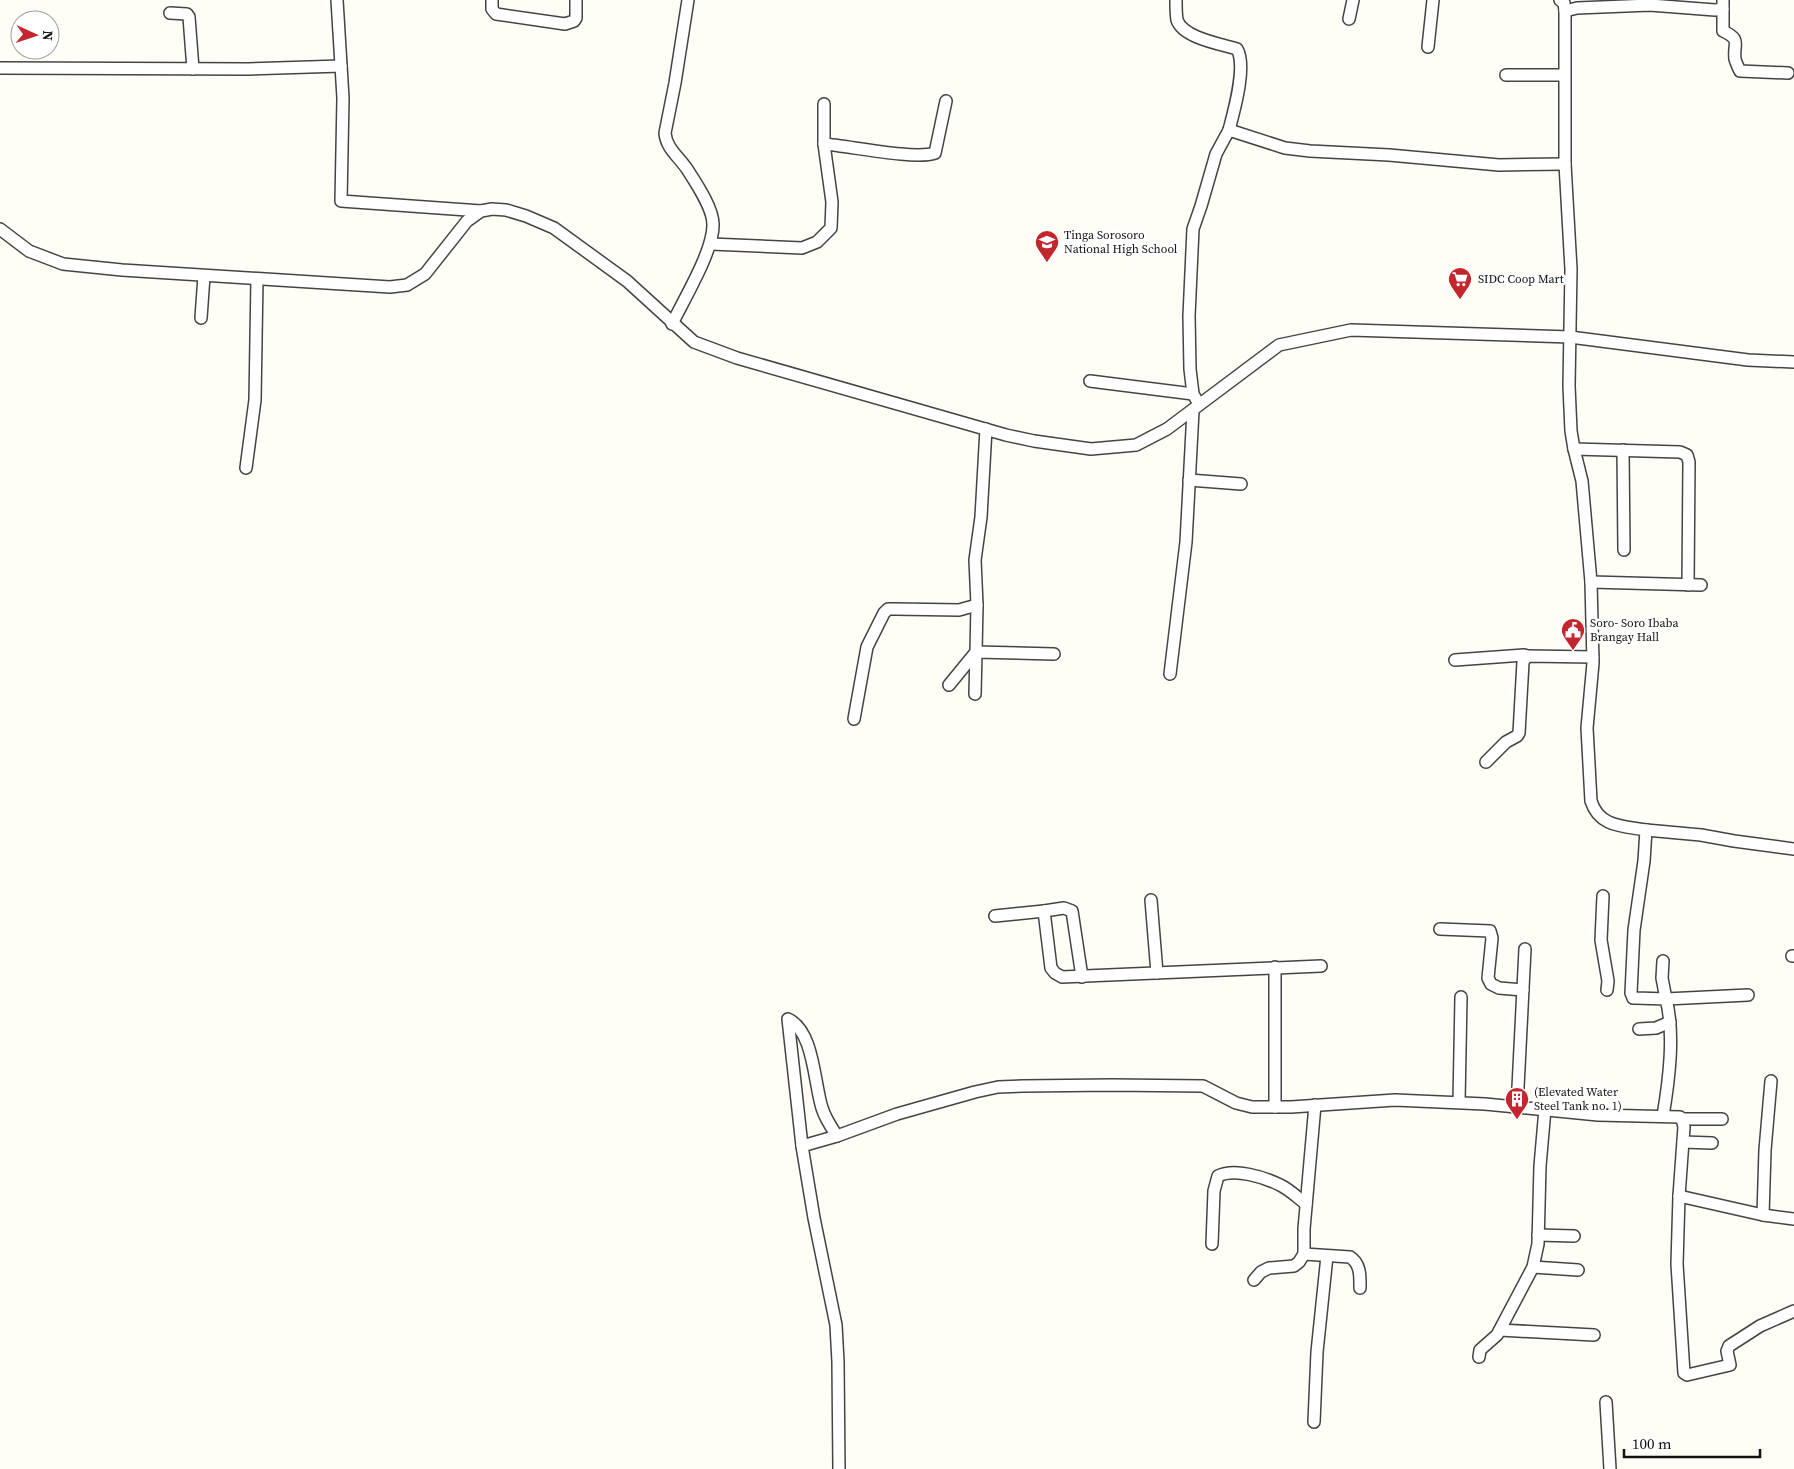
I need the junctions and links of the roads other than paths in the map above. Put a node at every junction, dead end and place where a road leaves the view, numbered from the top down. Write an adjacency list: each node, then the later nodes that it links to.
1 (337, 0): 13 (street)
2 (492, 0): 3 (street)
3 (576, 0)
4 (688, 0): 26 (street)
5 (1176, 0): 21 (street)
6 (1353, 0): 11 (street)
7 (1432, 0): 12 (street)
8 (1723, 4): 9 (street); 16 (street)
9 (1563, 5): 18 (street)
10 (170, 13): 15 (street)
11 (1349, 19)
12 (1428, 47)
13 (341, 66): 15 (street); 24 (street)
14 (0, 68): 15 (street)
15 (193, 69)
16 (1788, 72)
17 (1506, 75): 18 (street)
18 (1564, 75): 23 (street)
19 (946, 101): 22 (street)
20 (824, 104): 22 (street)
21 (1229, 130): 23 (street); 34 (street)
22 (824, 144): 26 (street)
23 (1564, 164): 31 (street)
24 (481, 211): 28 (street); 30 (street)
25 (0, 229): 27 (street)
26 (711, 244): 30 (street)
27 (204, 276): 28 (street); 29 (street)
28 (257, 279): 38 (street)
29 (201, 318)
30 (672, 324): 35 (street)
31 (1570, 337): 32 (street); 34 (street); 36 (street)
32 (1794, 362)
33 (1090, 382): 34 (street)
34 (1195, 403): 35 (street); 39 (street)
35 (986, 429): 45 (street)
36 (1574, 450): 37 (street); 42 (street)
37 (1623, 450): 41 (street); 43 (street)
38 (246, 468)
39 (1189, 480): 40 (street); 51 (street)
40 (1241, 484)
41 (1624, 550)
42 (1591, 582): 43 (street); 49 (street)
43 (1688, 585): 44 (street)
44 (1701, 585)
45 (977, 605): 46 (street); 54 (street)
46 (976, 652): 47 (street); 52 (street); 53 (street)
47 (1054, 654)
48 (1527, 656): 49 (street); 50 (street); 55 (street)
49 (1593, 657): 56 (street)
50 (1455, 660)
51 (1170, 674)
52 (949, 684)
53 (975, 694)
54 (854, 719)
55 (1486, 762)
56 (1646, 830): 57 (street); 73 (street)
57 (1794, 849)
58 (1603, 896): 70 (street)
59 (1151, 900): 67 (street)
60 (1044, 911): 61 (street); 68 (street); 68 (street)
61 (995, 916)
62 (1440, 929): 69 (street)
63 (1525, 949): 69 (street)
64 (1662, 961): 73 (street)
65 (1321, 966): 66 (street)
66 (1274, 967): 67 (street); 79 (street)
67 (1157, 973): 68 (street)
68 (1082, 976)
69 (1523, 990): 80 (street)
70 (1607, 990)
71 (1748, 995): 73 (street)
72 (1461, 997): 77 (street)
73 (1666, 999): 74 (street)
74 (1670, 1022): 75 (street); 82 (street)
75 (1639, 1029)
76 (1771, 1081): 91 (street)
77 (1459, 1102): 78 (street); 80 (street)
78 (1316, 1105): 79 (street); 90 (street)
79 (1275, 1107): 85 (street)
80 (1517, 1107): 81 (street)
81 (1545, 1109): 82 (street); 93 (street)
82 (1664, 1116): 83 (street)
83 (1682, 1119): 84 (street); 86 (street)
84 (1722, 1119)
85 (837, 1136): 88 (street); 88 (street)
86 (1683, 1142): 87 (street); 89 (street)
87 (1712, 1143)
88 (802, 1146): 108 (street)
89 (1679, 1196): 91 (street); 102 (street)
90 (1306, 1204): 95 (street); 96 (street)
91 (1763, 1215): 92 (street)
92 (1794, 1219)
93 (1538, 1235): 94 (street); 98 (street)
94 (1574, 1236)
95 (1212, 1244)
96 (1304, 1254): 97 (street); 100 (street)
97 (1327, 1256): 101 (street); 107 (street)
98 (1533, 1267): 99 (street); 103 (street)
99 (1578, 1270)
100 (1254, 1280)
101 (1360, 1288)
102 (1794, 1311)
103 (1500, 1330): 104 (street); 105 (street)
104 (1594, 1335)
105 (1479, 1357)
106 (1606, 1402): 109 (street)
107 (1314, 1422)
108 (839, 1469)
109 (1610, 1469)

